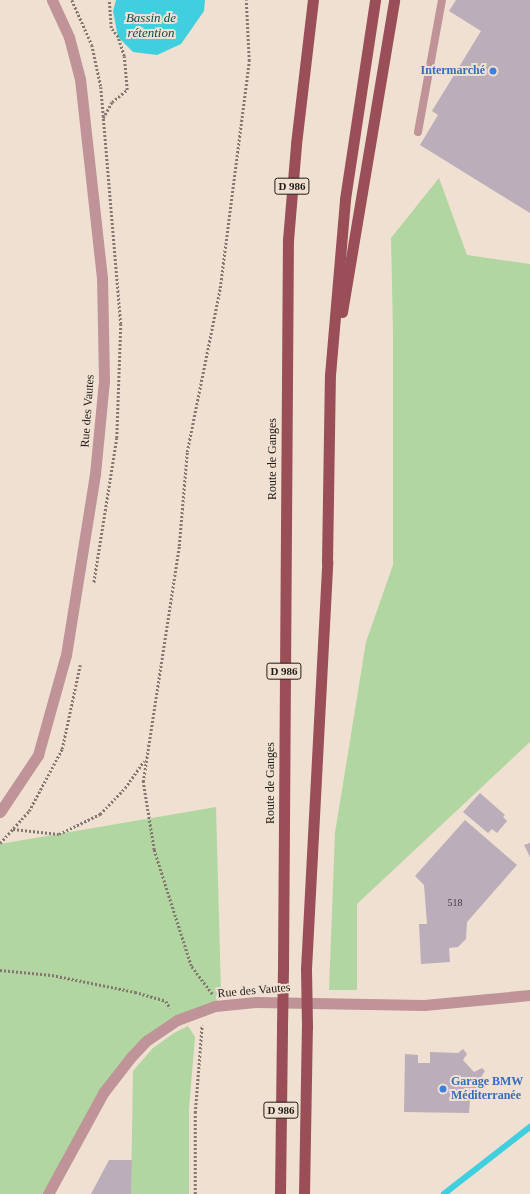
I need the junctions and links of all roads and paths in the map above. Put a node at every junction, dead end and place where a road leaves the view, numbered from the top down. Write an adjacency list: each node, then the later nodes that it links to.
1 (52, 0): 12 (street, Rue des Vautes)
2 (109, 0): 8 (path)
3 (246, 0): 11 (path)
4 (313, 0): 21 (main road, Route de Ganges / D 986, bridge)
5 (394, 0): 10 (main road)
6 (442, 0): 9 (lane)
7 (375, 2): 10 (main road, D 986)
8 (103, 119)
9 (418, 132)
10 (330, 375): 22 (main road, D 986, bridge)
11 (144, 761): 13 (path); 16 (path)
12 (0, 812)
13 (12, 829)
14 (0, 970): 18 (path)
15 (530, 995): 16 (street, Rue des Vautes)
16 (215, 1006): 17 (street, Rue des Vautes)
17 (199, 1012): 18 (street, Rue des Vautes); 20 (path)
18 (177, 1020): 19 (street, Rue des Vautes)
19 (48, 1194)
20 (195, 1194)
21 (280, 1194)
22 (304, 1194)

